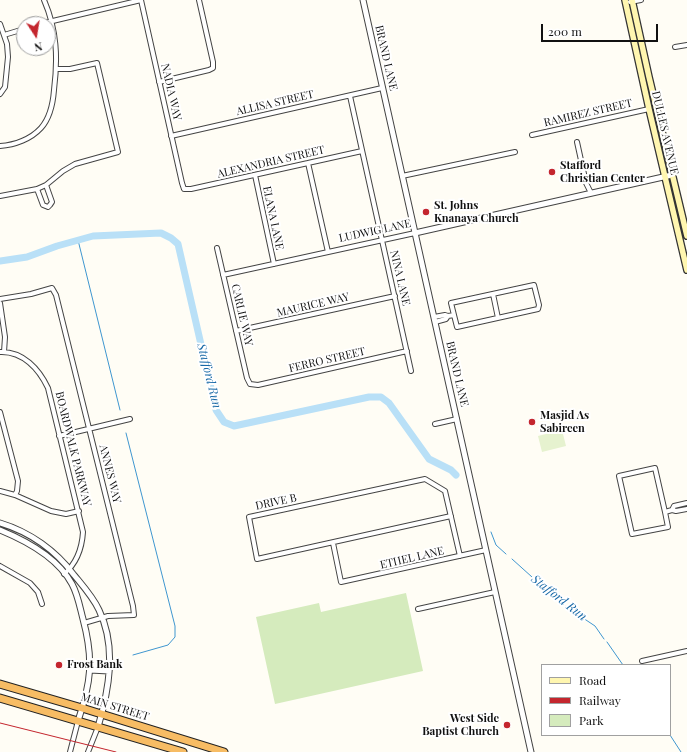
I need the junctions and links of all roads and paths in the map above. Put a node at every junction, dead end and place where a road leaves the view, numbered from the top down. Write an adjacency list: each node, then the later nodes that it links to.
1 (44, 0): 8 (street)
2 (141, 0): 9 (street); 19 (street, NADIA WAY)
3 (199, 0): 19 (street)
4 (363, 0): 20 (street, BRAND LANE)
5 (641, 0): 6 (street)
6 (633, 1): 7 (street); 17 (main road, DULLES AVENUE)
7 (626, 2): 18 (main road, DULLES AVENUE)
8 (50, 16)
9 (56, 19)
10 (0, 24): 12 (street)
11 (16, 31): 12 (street)
12 (4, 35): 21 (street)
13 (56, 42): 16 (street)
14 (687, 45): 15 (street)
15 (674, 47)
16 (57, 69): 27 (street); 35 (street)
17 (649, 77): 18 (main road); 32 (main road, DULLES AVENUE)
18 (642, 79): 23 (main road, DULLES AVENUE)
19 (159, 82): 25 (street, NADIA WAY)
20 (382, 88): 22 (street, ALLISA STREET); 33 (street, BRAND LANE)
21 (0, 94)
22 (350, 96): 25 (street, ALLISA STREET); 28 (street, NINA LANE)
23 (649, 108): 24 (street, RAMIREZ STREET); 34 (main road, DULLES AVENUE)
24 (532, 135)
25 (172, 136): 37 (street, NADIA WAY)
26 (577, 142): 38 (street)
27 (0, 146)
28 (362, 151): 30 (street, ALEXANDRIA STREET); 42 (street, NINA LANE)
29 (515, 152): 33 (street)
30 (308, 163): 31 (street, ALEXANDRIA STREET); 44 (street)
31 (255, 175): 37 (street, ALEXANDRIA STREET); 45 (street, ELANA LANE)
32 (672, 175): 34 (street, LUDWIG LANE); 41 (main road, DULLES AVENUE)
33 (402, 176): 40 (street, BRAND LANE)
34 (665, 177): 38 (street, LUDWIG LANE); 46 (main road, DULLES AVENUE)
35 (46, 185): 36 (street); 36 (street)
36 (37, 189): 39 (street)
37 (184, 189)
38 (590, 193): 40 (street, LUDWIG LANE)
39 (0, 196)
40 (415, 233): 42 (street, LUDWIG LANE); 54 (street, BRAND LANE)
41 (687, 236)
42 (382, 240): 44 (street, LUDWIG LANE); 49 (street, NINA LANE)
43 (217, 248): 47 (street, CARLIE WAY)
44 (328, 252): 45 (street, LUDWIG LANE)
45 (274, 264): 47 (street, LUDWIG LANE)
46 (687, 270)
47 (224, 275): 55 (street, CARLIE WAY)
48 (493, 294): 52 (street); 53 (street); 53 (street)
49 (395, 296): 55 (street, MAURICE WAY); 56 (street, NINA LANE)
50 (0, 299): 64 (street, ANNES WAY)
51 (0, 303): 57 (street)
52 (454, 315): 53 (street); 54 (street)
53 (498, 318)
54 (434, 320): 62 (street, BRAND LANE)
55 (236, 331): 59 (street, CARLIE WAY)
56 (407, 351): 58 (street, NINA LANE); 59 (street, FERRO STREET)
57 (2, 352): 65 (street, BOARDWALK PARKWAY)
58 (411, 371)
59 (250, 384)
60 (0, 412): 67 (street)
61 (130, 419): 64 (street)
62 (457, 419): 63 (street); 77 (street, BRAND LANE)
63 (435, 424)
64 (90, 429): 65 (street); 85 (street, ANNES WAY)
65 (60, 436): 71 (street, BOARDWALK PARKWAY)
66 (0, 491): 67 (street)
67 (15, 495): 71 (street)
68 (687, 503): 70 (street)
69 (687, 509): 70 (street)
70 (672, 510): 72 (street)
71 (79, 511): 80 (street, BOARDWALK PARKWAY)
72 (665, 512): 72 (street)
73 (451, 516): 76 (street, DRIVE B); 76 (street, DRIVE B); 78 (street)
74 (0, 523): 80 (street)
75 (0, 530): 81 (street)
76 (333, 543): 78 (street, ETHEL LANE)
77 (486, 550): 78 (street, ETHEL LANE); 82 (street, BRAND LANE)
78 (460, 556)
79 (0, 566): 83 (street)
80 (70, 569): 81 (street, BOARDWALK PARKWAY); 85 (street)
81 (64, 574): 86 (street)
82 (495, 592): 84 (street); 101 (street, BRAND LANE)
83 (42, 604)
84 (418, 609)
85 (102, 618): 86 (street, ANNES WAY); 90 (street)
86 (84, 623): 89 (street)
87 (687, 652): 88 (street)
88 (642, 662)
89 (90, 670): 90 (street); 93 (street)
90 (109, 671): 94 (street)
91 (0, 684): 93 (highway, MAIN STREET)
92 (0, 698): 95 (highway)
93 (82, 708): 94 (highway, MAIN STREET); 95 (street)
94 (102, 714): 96 (street); 100 (highway, MAIN STREET)
95 (78, 722): 96 (highway); 97 (street)
96 (98, 727): 98 (street); 99 (highway)
97 (70, 752)
98 (88, 752)
99 (183, 752)
100 (224, 752)
101 (531, 752)

